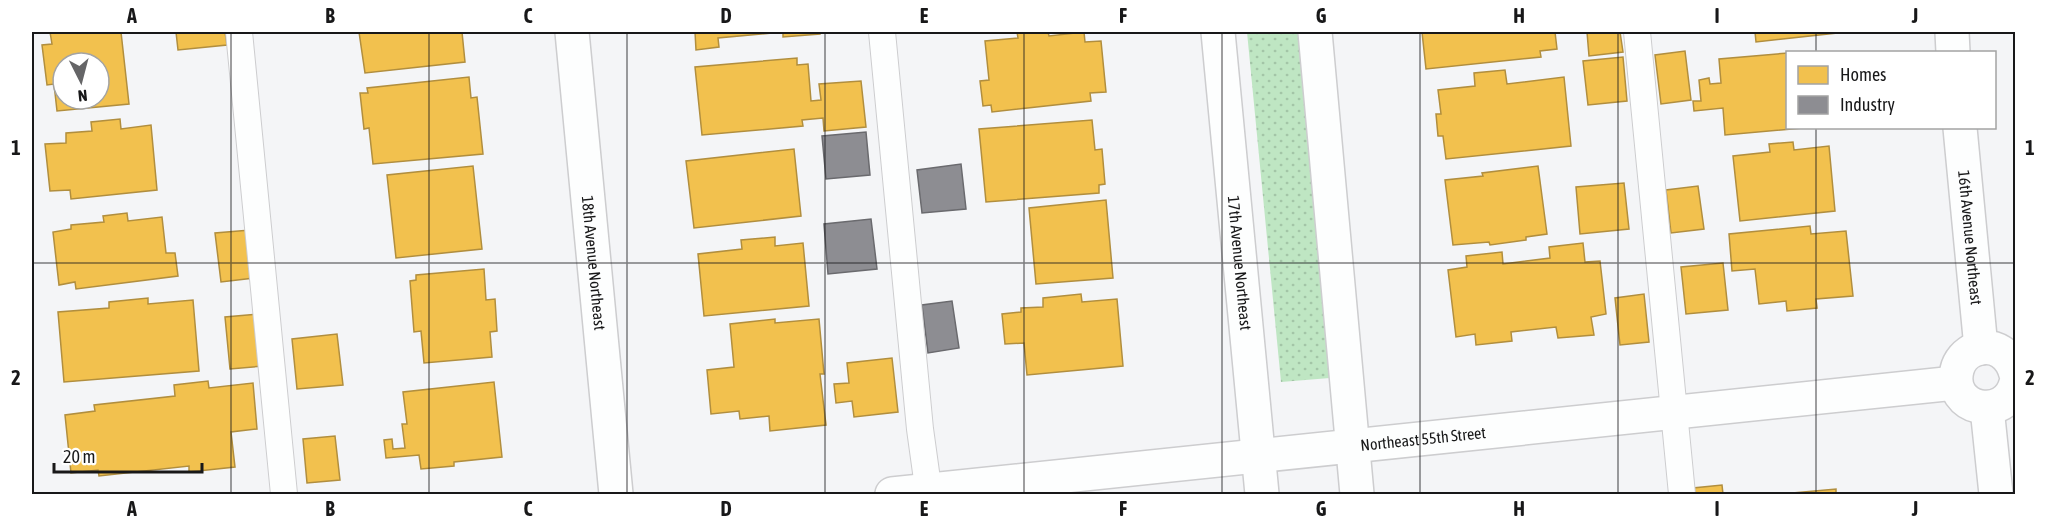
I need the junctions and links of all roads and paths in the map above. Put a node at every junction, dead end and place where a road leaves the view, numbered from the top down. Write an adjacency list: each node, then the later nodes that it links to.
1 (239, 32): 19 (lane)
2 (572, 32): 20 (street, 18th Avenue Northeast)
3 (882, 32): 18 (lane)
4 (1218, 32): 17 (street, 17th Avenue Northeast)
5 (1315, 32): 16 (street)
6 (1637, 32): 15 (lane)
7 (1952, 32): 8 (street)
8 (1953, 51)
9 (1960, 129): 10 (street, 16th Avenue Northeast)
10 (1981, 348): 11 (street); 12 (street)
11 (2016, 374)
12 (1956, 383): 14 (street); 15 (street, Northeast 55th Street)
13 (2016, 383): 14 (street)
14 (1987, 408): 25 (street)
15 (1673, 413): 16 (street, Northeast 55th Street); 24 (lane)
16 (1353, 446): 17 (street, Northeast 55th Street); 23 (street)
17 (1258, 455): 18 (street, Northeast 55th Street); 22 (street, 17th Avenue Northeast)
18 (928, 492): 21 (street, Northeast 55th Street)
19 (284, 495)
20 (616, 495)
21 (892, 495)
22 (1262, 495)
23 (1357, 495)
24 (1682, 495)
25 (1996, 495)

